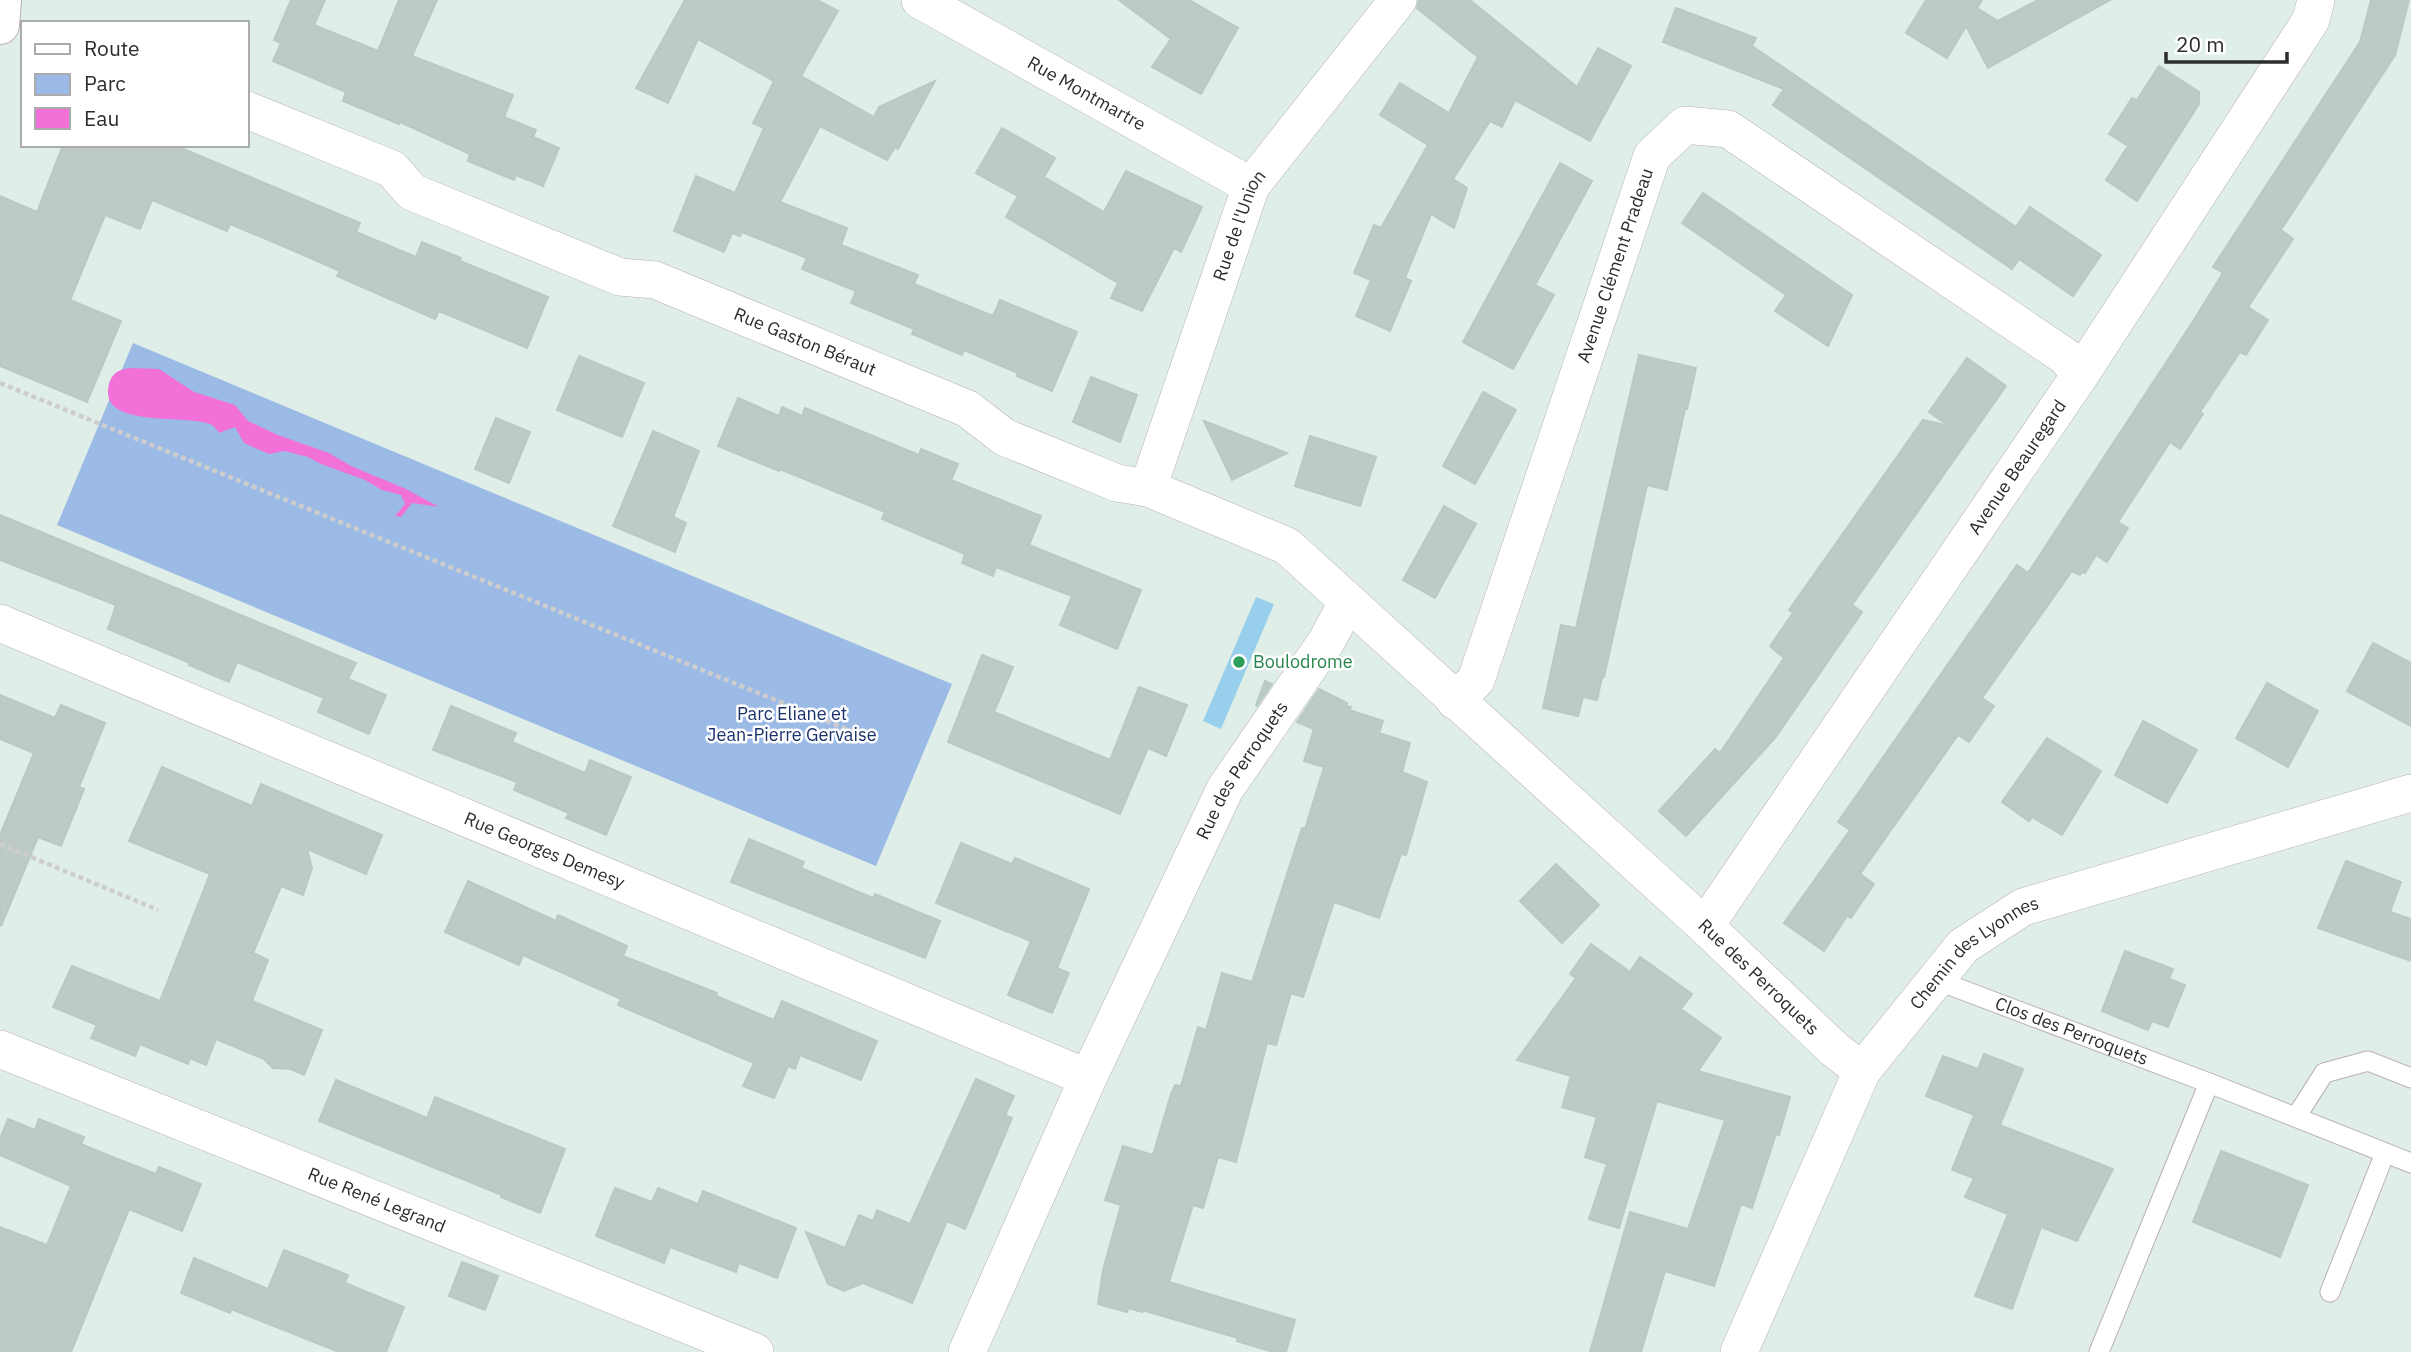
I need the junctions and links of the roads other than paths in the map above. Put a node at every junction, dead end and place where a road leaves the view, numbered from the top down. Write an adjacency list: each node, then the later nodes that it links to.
1 (920, 0): 5 (street, Rue Montmartre)
2 (1398, 0): 5 (street, Rue de l'Union)
3 (2316, 0): 6 (street, Avenue Beauregard)
4 (248, 110): 7 (street, Rue Gaston Béraut)
5 (1251, 186): 7 (street, Rue de l'Union)
6 (2080, 375): 10 (street, Avenue Clément Pradeau); 12 (street, Avenue Beauregard)
7 (1148, 488): 8 (street, Rue Gaston Béraut)
8 (1347, 603): 10 (street, Rue des Perroquets); 16 (street, Rue des Perroquets)
9 (0, 622): 16 (street, Rue Georges Demesy)
10 (1455, 701): 12 (street, Rue des Perroquets)
11 (2411, 793): 13 (street, Chemin des Lyonnes)
12 (1705, 926): 15 (street, Rue des Perroquets)
13 (1936, 980): 15 (street, Chemin des Lyonnes); 18 (lane, Clos des Perroquets)
14 (0, 1049): 23 (street, Rue René Legrand)
15 (1862, 1071): 25 (street, Chemin des Lyonnes)
16 (1088, 1078): 24 (street, Rue des Perroquets)
17 (2411, 1078): 19 (lane)
18 (2209, 1083): 19 (lane, Clos des Perroquets); 26 (lane)
19 (2296, 1117): 20 (lane, Clos des Perroquets)
20 (2385, 1153): 21 (lane, Clos des Perroquets); 22 (lane)
21 (2411, 1163)
22 (2330, 1292)
23 (755, 1352)
24 (967, 1352)
25 (1739, 1352)
26 (2099, 1352)

